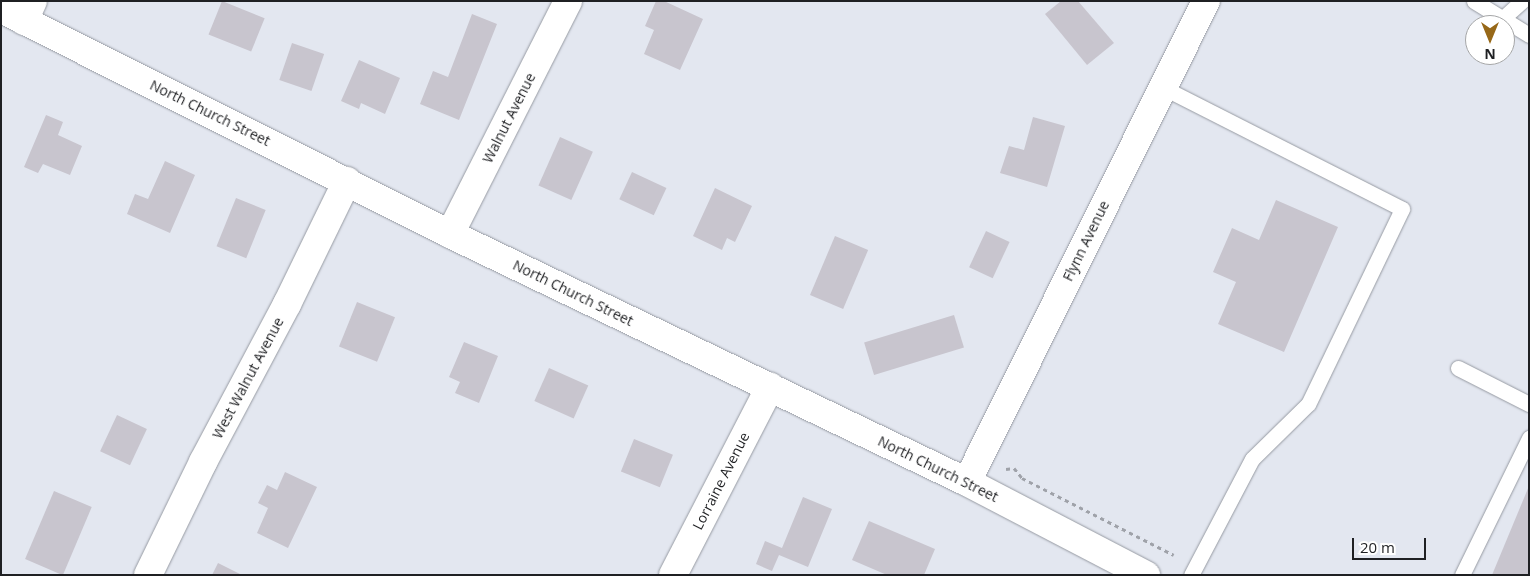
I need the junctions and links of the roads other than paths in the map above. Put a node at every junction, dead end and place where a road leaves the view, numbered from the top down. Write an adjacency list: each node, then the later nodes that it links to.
1 (568, 1): 12 (street, Walnut Avenue)
2 (1206, 1): 10 (street, Flynn Avenue)
3 (1474, 1): 6 (lane)
4 (1522, 1): 7 (lane)
5 (19, 10): 11 (street, North Church Street)
6 (1496, 15)
7 (1506, 15)
8 (1515, 27): 9 (lane)
9 (1529, 35)
10 (1162, 87): 17 (street, Flynn Avenue); 21 (lane)
11 (347, 181): 12 (street, North Church Street); 18 (street, West Walnut Avenue)
12 (450, 234): 14 (street, North Church Street)
13 (1458, 368): 15 (lane)
14 (770, 387): 17 (street, North Church Street); 19 (street, Lorraine Avenue)
15 (1529, 404)
16 (1529, 438): 22 (lane)
17 (967, 482): 20 (street, North Church Street)
18 (148, 575)
19 (673, 575)
20 (1146, 575)
21 (1191, 575)
22 (1462, 575)

